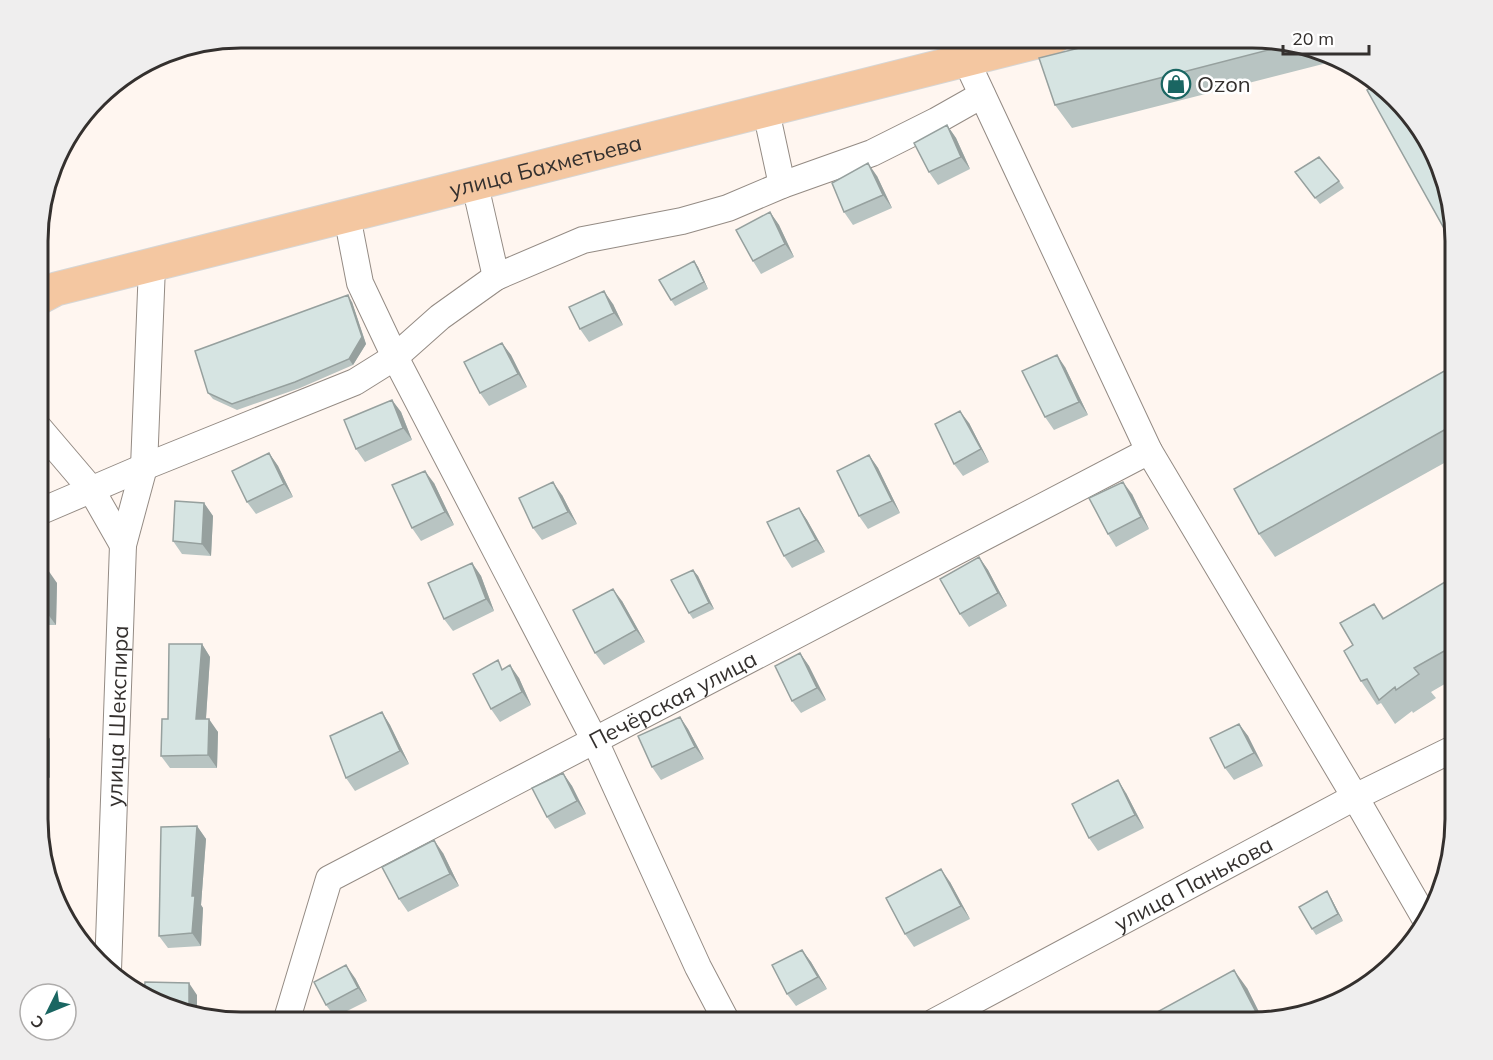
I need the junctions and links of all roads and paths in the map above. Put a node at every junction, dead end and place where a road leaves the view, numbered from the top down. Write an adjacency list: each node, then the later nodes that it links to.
1 (1013, 48): 2 (main road, улица Бахметьева)
2 (966, 60): 3 (street); 4 (main road, улица Бахметьева)
3 (982, 95): 6 (street); 13 (street)
4 (766, 111): 5 (main road, улица Бахметьева); 6 (street)
5 (474, 185): 7 (main road, улица Бахметьева); 9 (street)
6 (782, 185): 9 (street)
7 (347, 216): 8 (main road, улица Бахметьева); 11 (street)
8 (152, 266): 10 (main road, улица Бахметьева); 14 (street, улица Шекспира)
9 (496, 277): 11 (street)
10 (48, 293)
11 (395, 357): 14 (street); 18 (street)
12 (48, 439): 15 (street)
13 (1149, 451): 18 (street, Печёрская улица); 20 (street)
14 (144, 466): 15 (street); 17 (street, улица Шекспира)
15 (91, 489): 16 (street); 17 (street)
16 (48, 508)
17 (123, 545): 22 (street, улица Шекспира)
18 (595, 741): 23 (street, Печёрская улица); 24 (street)
19 (1445, 753): 20 (street, улица Панькова)
20 (1355, 797): 21 (street); 25 (street, улица Панькова)
21 (1421, 911)
22 (108, 958)
23 (289, 1012)
24 (722, 1012)
25 (953, 1012)

